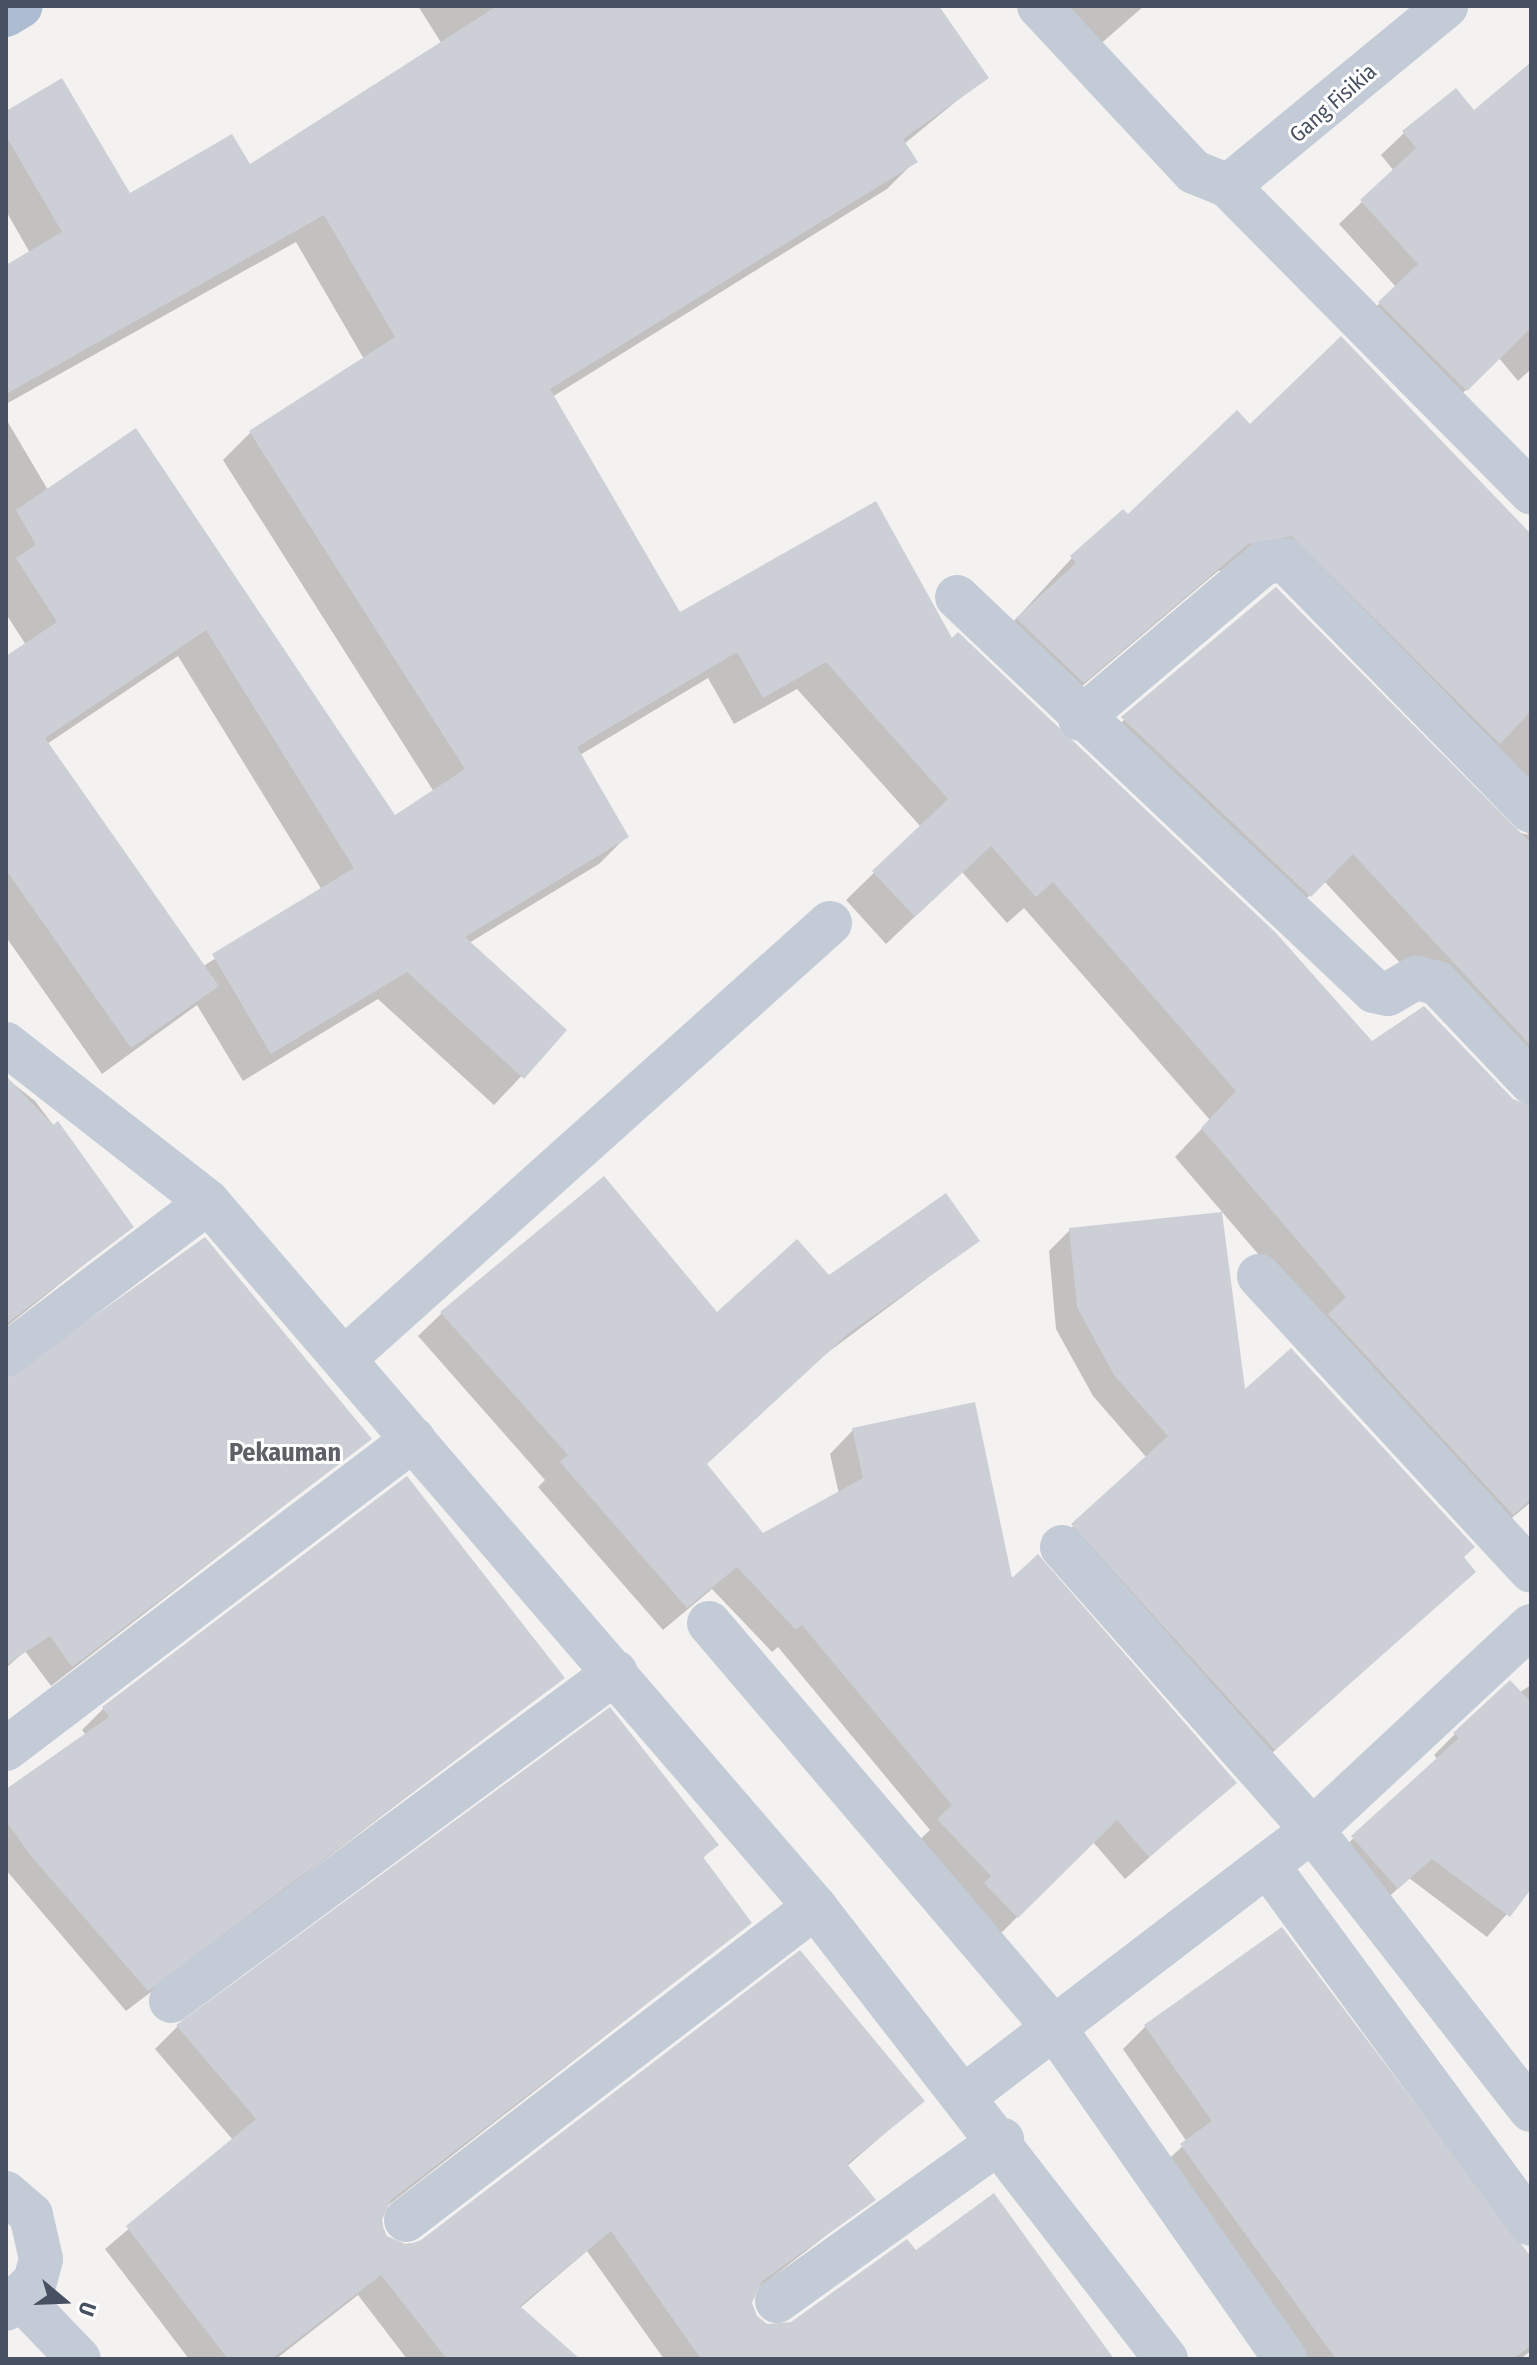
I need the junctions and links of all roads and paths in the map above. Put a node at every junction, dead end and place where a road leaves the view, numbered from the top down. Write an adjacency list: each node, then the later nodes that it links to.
1 (21, 6): 4 (main road)
2 (1039, 6): 5 (street)
3 (1446, 6): 5 (street, Gang Fisikia)
4 (6, 15)
5 (1221, 186): 6 (street)
6 (1531, 492)
7 (957, 597): 8 (street)
8 (1080, 719): 9 (street); 12 (street)
9 (1531, 811)
10 (830, 923): 16 (street)
11 (6, 1044): 13 (street)
12 (1531, 1082)
13 (208, 1202): 15 (street); 16 (street)
14 (1259, 1276): 19 (street)
15 (6, 1355)
16 (344, 1359): 17 (street)
17 (414, 1439): 22 (street); 23 (street)
18 (1062, 1547): 24 (street)
19 (1531, 1571)
20 (709, 1623): 28 (street)
21 (1531, 1626): 24 (street)
22 (616, 1672): 26 (street); 27 (street)
23 (6, 1749)
24 (1312, 1830): 25 (street); 30 (street)
25 (1268, 1866): 28 (street); 34 (street)
26 (815, 1907): 29 (street); 33 (street)
27 (171, 2001)
28 (1055, 2029): 29 (street); 39 (street)
29 (966, 2095): 31 (street)
30 (1531, 2110)
31 (1002, 2140): 35 (street); 38 (street)
32 (6, 2193): 36 (street)
33 (406, 2220)
34 (1531, 2224)
35 (777, 2301)
36 (14, 2304): 37 (street)
37 (79, 2359)
38 (1166, 2359)
39 (1285, 2359)

